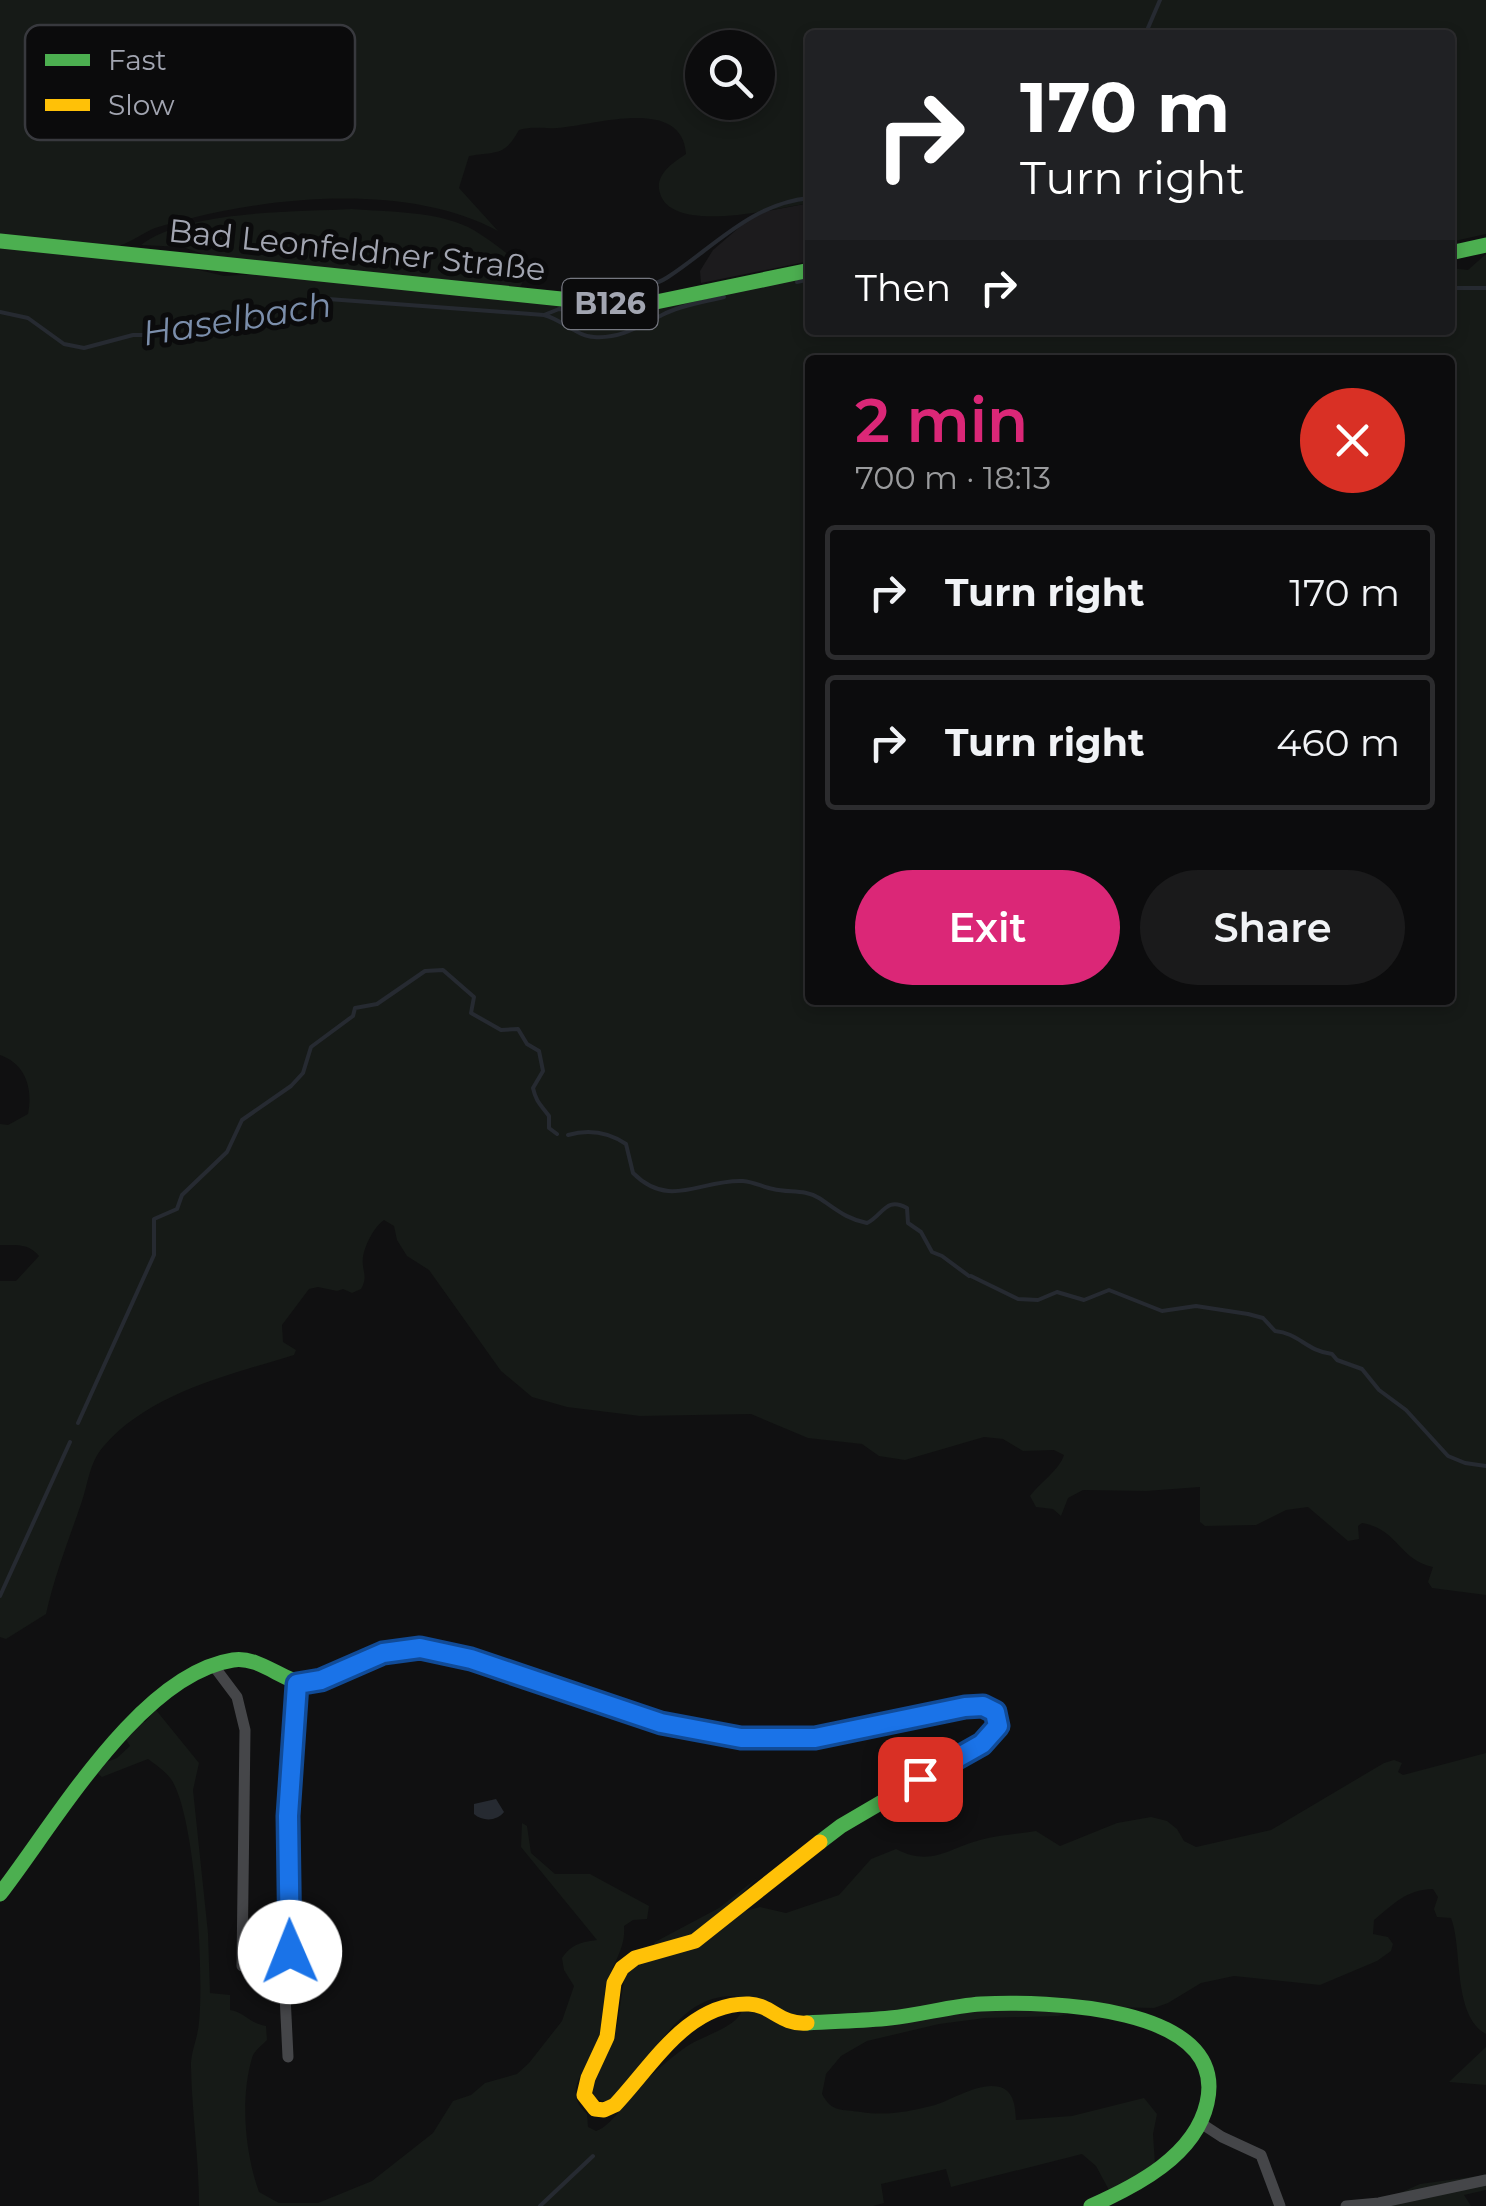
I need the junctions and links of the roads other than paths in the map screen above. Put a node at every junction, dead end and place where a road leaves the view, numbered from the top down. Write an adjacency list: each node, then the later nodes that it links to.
1 (0, 241): 4 (street, Bad Leonfeldner Straße / B126)
2 (1486, 245): 3 (street)
3 (1455, 251)
4 (805, 271)
5 (212, 1666): 6 (street); 7 (street); 8 (street)
6 (297, 1684): 9 (street); 10 (street)
7 (0, 1894)
8 (242, 1966)
9 (288, 2056)
10 (1199, 2122): 12 (street); 13 (street)
11 (1486, 2180): 14 (street)
12 (1091, 2206)
13 (1280, 2206)
14 (1346, 2206)

